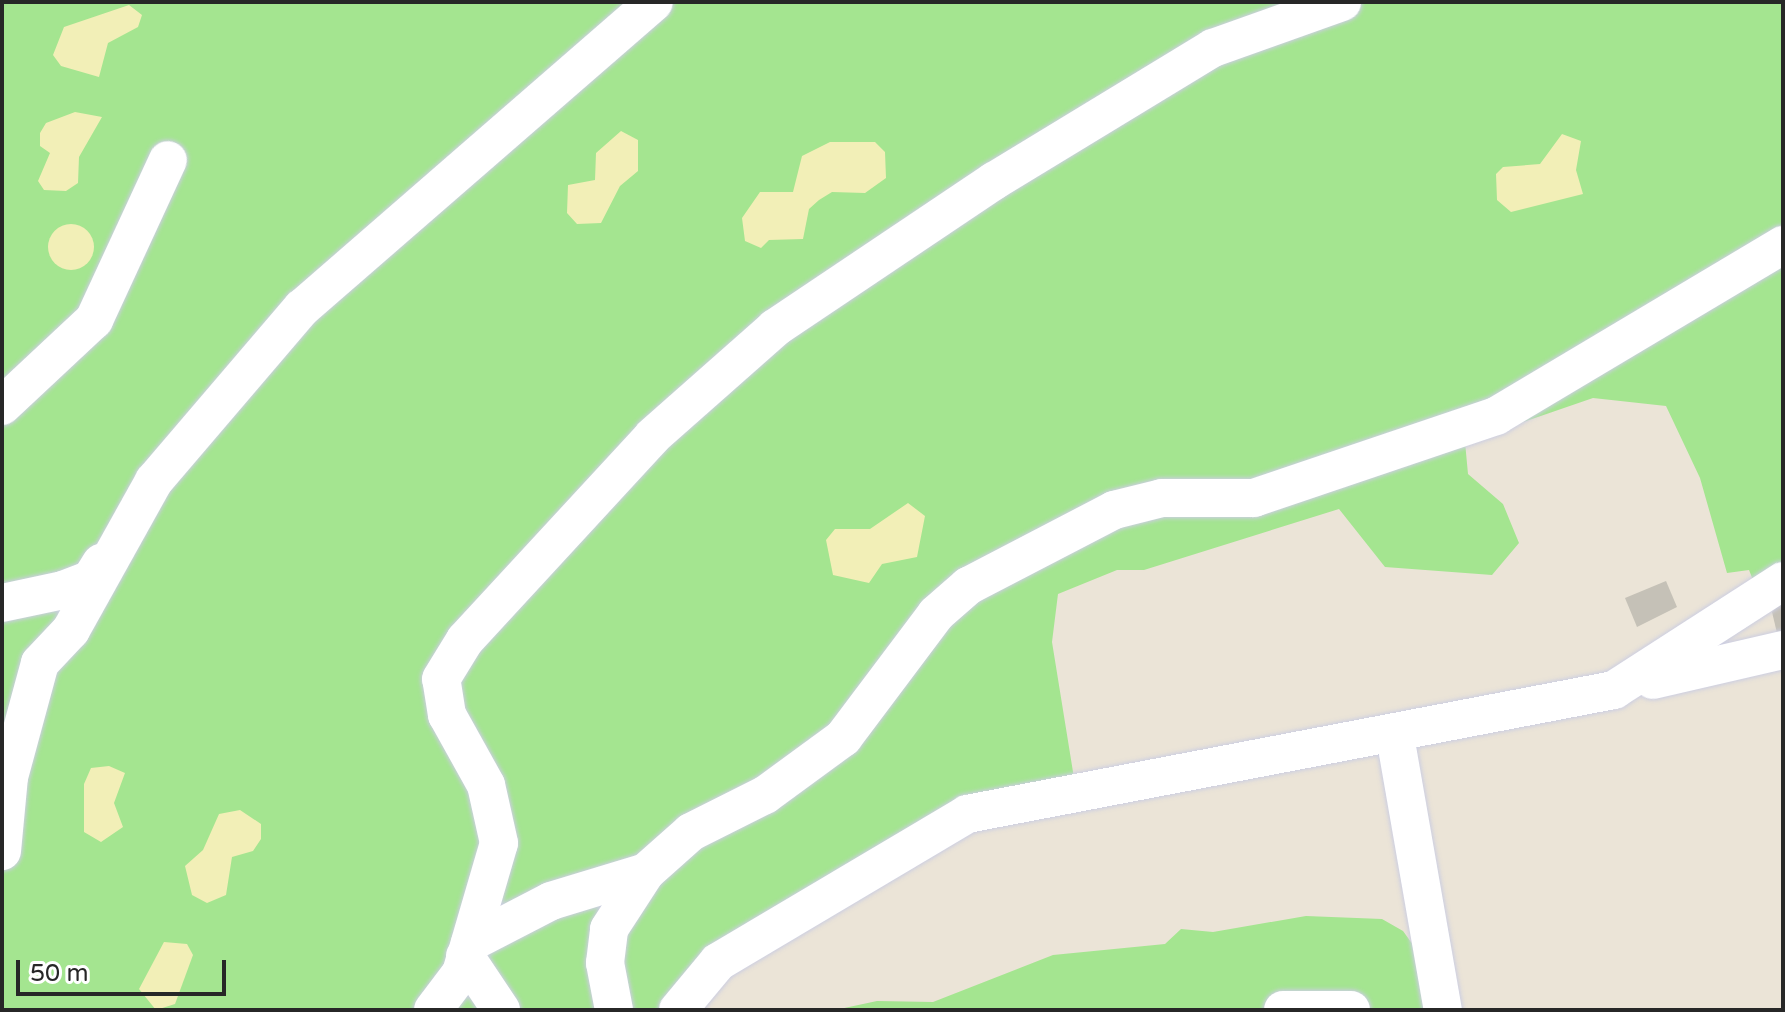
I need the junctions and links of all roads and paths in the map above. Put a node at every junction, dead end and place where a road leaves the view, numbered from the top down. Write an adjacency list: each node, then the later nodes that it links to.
1 (654, 2): 6 (street)
2 (1342, 2): 14 (street)
3 (168, 160): 5 (street)
4 (1783, 245): 13 (street)
5 (2, 406)
6 (112, 548): 8 (street); 12 (street)
7 (1783, 581): 10 (street)
8 (2, 603)
9 (1783, 650): 10 (street)
10 (1614, 690): 11 (street)
11 (1395, 736): 18 (street); 21 (street)
12 (2, 851)
13 (646, 872): 14 (street); 17 (street)
14 (468, 950): 15 (street); 16 (street)
15 (433, 1010)
16 (501, 1010)
17 (614, 1010)
18 (678, 1010)
19 (1283, 1010): 20 (street)
20 (1351, 1010)
21 (1443, 1010)

